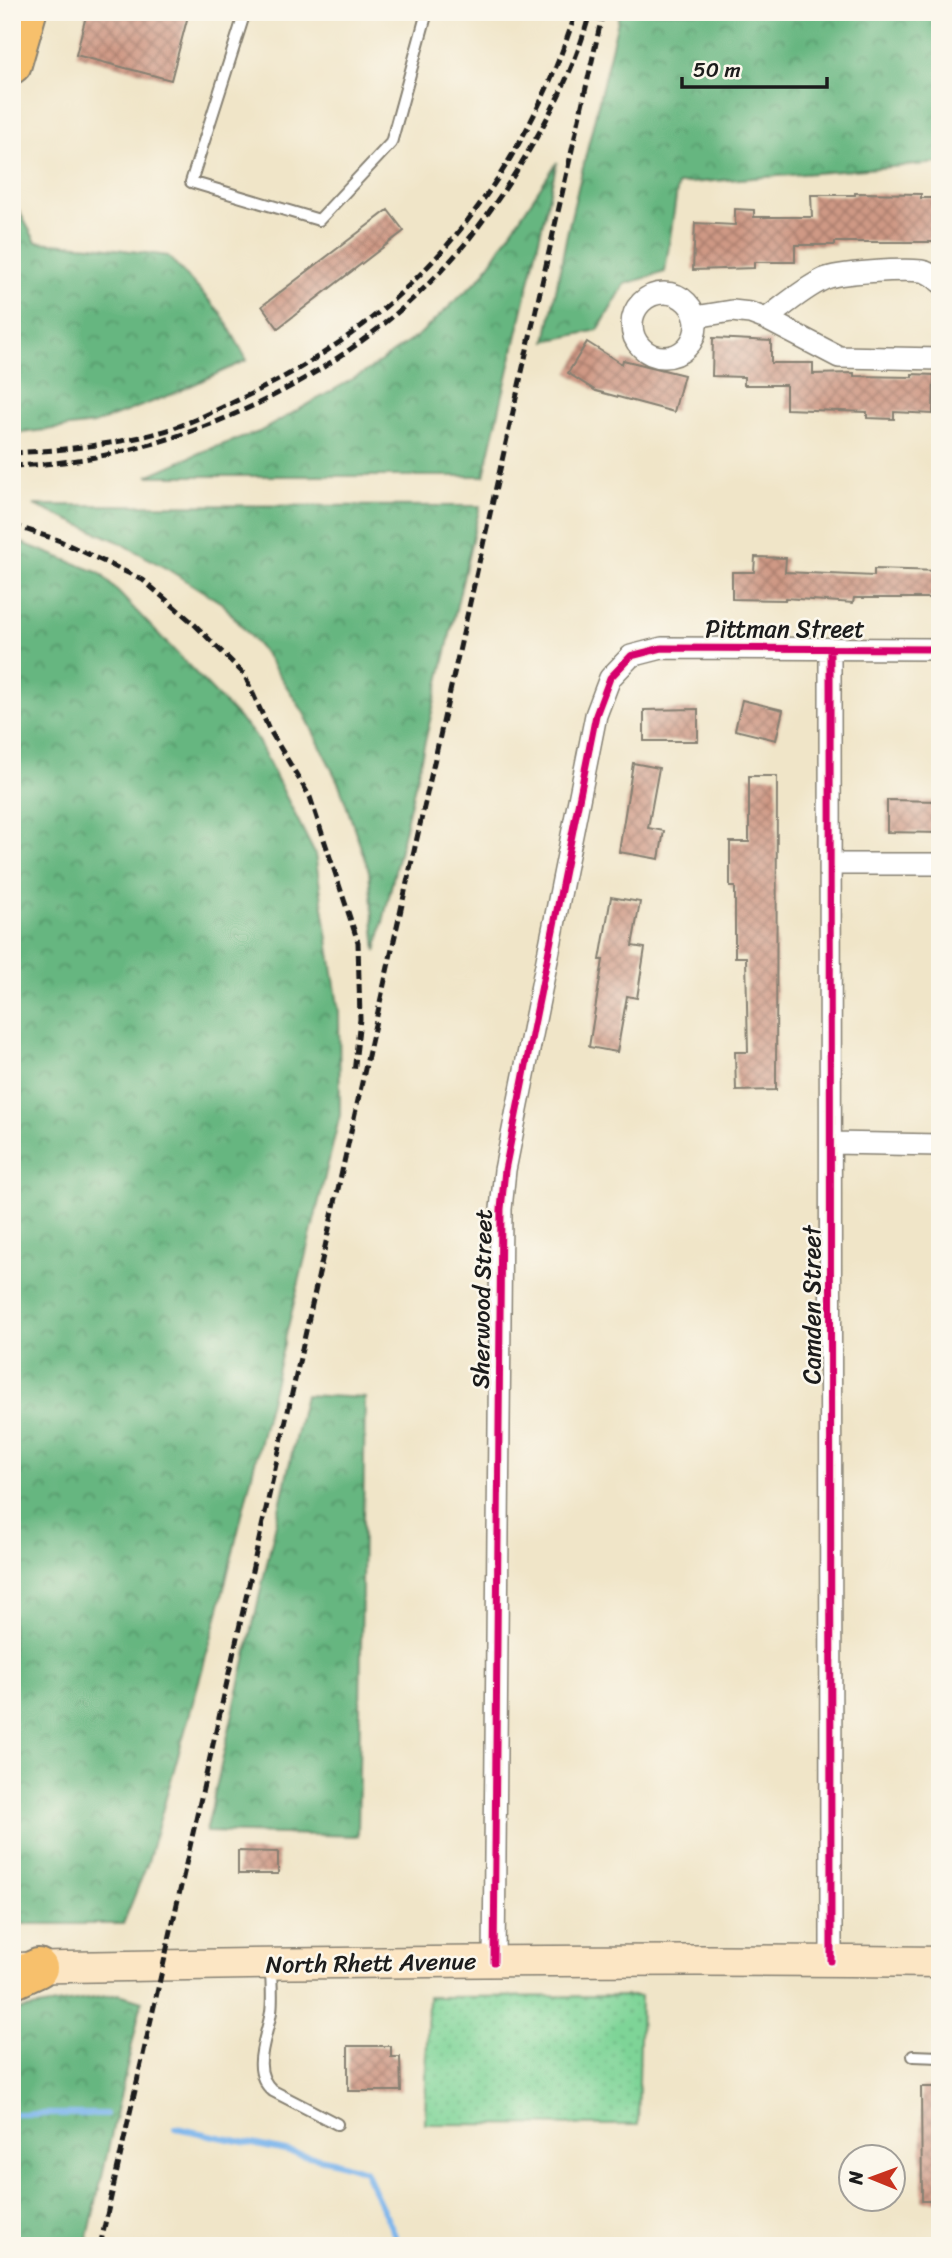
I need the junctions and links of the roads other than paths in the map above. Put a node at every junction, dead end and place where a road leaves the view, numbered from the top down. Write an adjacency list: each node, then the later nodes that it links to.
1 (27, 12): 4 (highway)
2 (244, 12): 3 (lane)
3 (427, 12)
4 (12, 64)
5 (940, 282): 7 (street)
6 (695, 317): 7 (street)
7 (766, 319): 8 (street)
8 (940, 359)
9 (830, 649): 10 (street, Pittman Street); 11 (street, Pittman Street); 12 (street, Camden Street)
10 (940, 649)
11 (631, 656): 17 (street, Sherwood Street)
12 (832, 864): 13 (street); 14 (street, Camden Street)
13 (940, 864)
14 (832, 1143): 15 (street); 16 (street, Camden Street)
15 (940, 1145)
16 (831, 1961): 17 (main road, North Rhett Avenue); 18 (main road, North Rhett Avenue)
17 (494, 1962): 19 (main road, North Rhett Avenue)
18 (940, 1962)
19 (271, 1964): 20 (main road, North Rhett Avenue); 23 (lane)
20 (21, 1972)
21 (913, 2056): 22 (lane)
22 (940, 2057)
23 (337, 2124)

